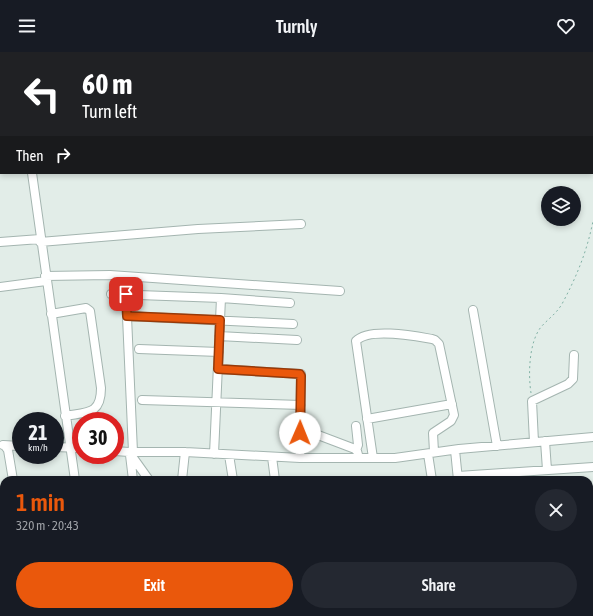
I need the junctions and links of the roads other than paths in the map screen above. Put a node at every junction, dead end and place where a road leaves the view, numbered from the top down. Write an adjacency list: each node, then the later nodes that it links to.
1 (32, 174): 3 (street)
2 (301, 224): 3 (street)
3 (40, 240): 4 (street); 5 (street)
4 (0, 242)
5 (46, 278): 6 (street); 7 (street); 14 (street)
6 (216, 283): 8 (street); 11 (street)
7 (0, 287)
8 (340, 292)
9 (111, 294): 10 (street)
10 (126, 294): 11 (street); 15 (street)
11 (218, 298): 12 (street); 16 (street)
12 (290, 303)
13 (473, 310): 36 (street)
14 (51, 314): 28 (street); 28 (street)
15 (127, 316): 16 (street); 43 (street)
16 (220, 320): 17 (street); 18 (street)
17 (293, 324)
18 (219, 336): 19 (street); 21 (street)
19 (297, 340)
20 (139, 349): 21 (street)
21 (219, 352): 23 (street)
22 (574, 355): 34 (street)
23 (218, 369): 25 (street); 27 (street)
24 (142, 400): 25 (street)
25 (217, 403): 27 (street); 45 (street)
26 (452, 404): 29 (street); 29 (street); 44 (street)
27 (301, 405): 31 (street)
28 (66, 416): 38 (street)
29 (367, 419): 50 (street)
30 (356, 426): 39 (street)
31 (300, 433): 39 (street); 48 (street)
32 (593, 437): 33 (street)
33 (544, 441): 34 (street); 52 (street)
34 (534, 442): 36 (street)
35 (3, 445): 53 (street)
36 (497, 446): 40 (street)
37 (64, 448): 38 (street)
38 (70, 448): 54 (street)
39 (356, 450): 49 (street)
40 (455, 450): 44 (street); 61 (street)
41 (124, 452): 43 (street)
42 (185, 452): 43 (street); 45 (street); 57 (street)
43 (131, 453): 55 (street); 56 (street)
44 (431, 453): 50 (street); 60 (street)
45 (214, 454): 46 (street)
46 (229, 455): 47 (street); 58 (street)
47 (272, 457): 48 (street); 59 (street)
48 (300, 458): 49 (street)
49 (359, 458): 50 (street)
50 (373, 458)
51 (593, 467): 52 (street)
52 (547, 470): 62 (street)
53 (12, 476)
54 (74, 476)
55 (134, 476)
56 (146, 476)
57 (182, 476)
58 (232, 476)
59 (274, 476)
60 (432, 476)
61 (458, 476)
62 (497, 476)

